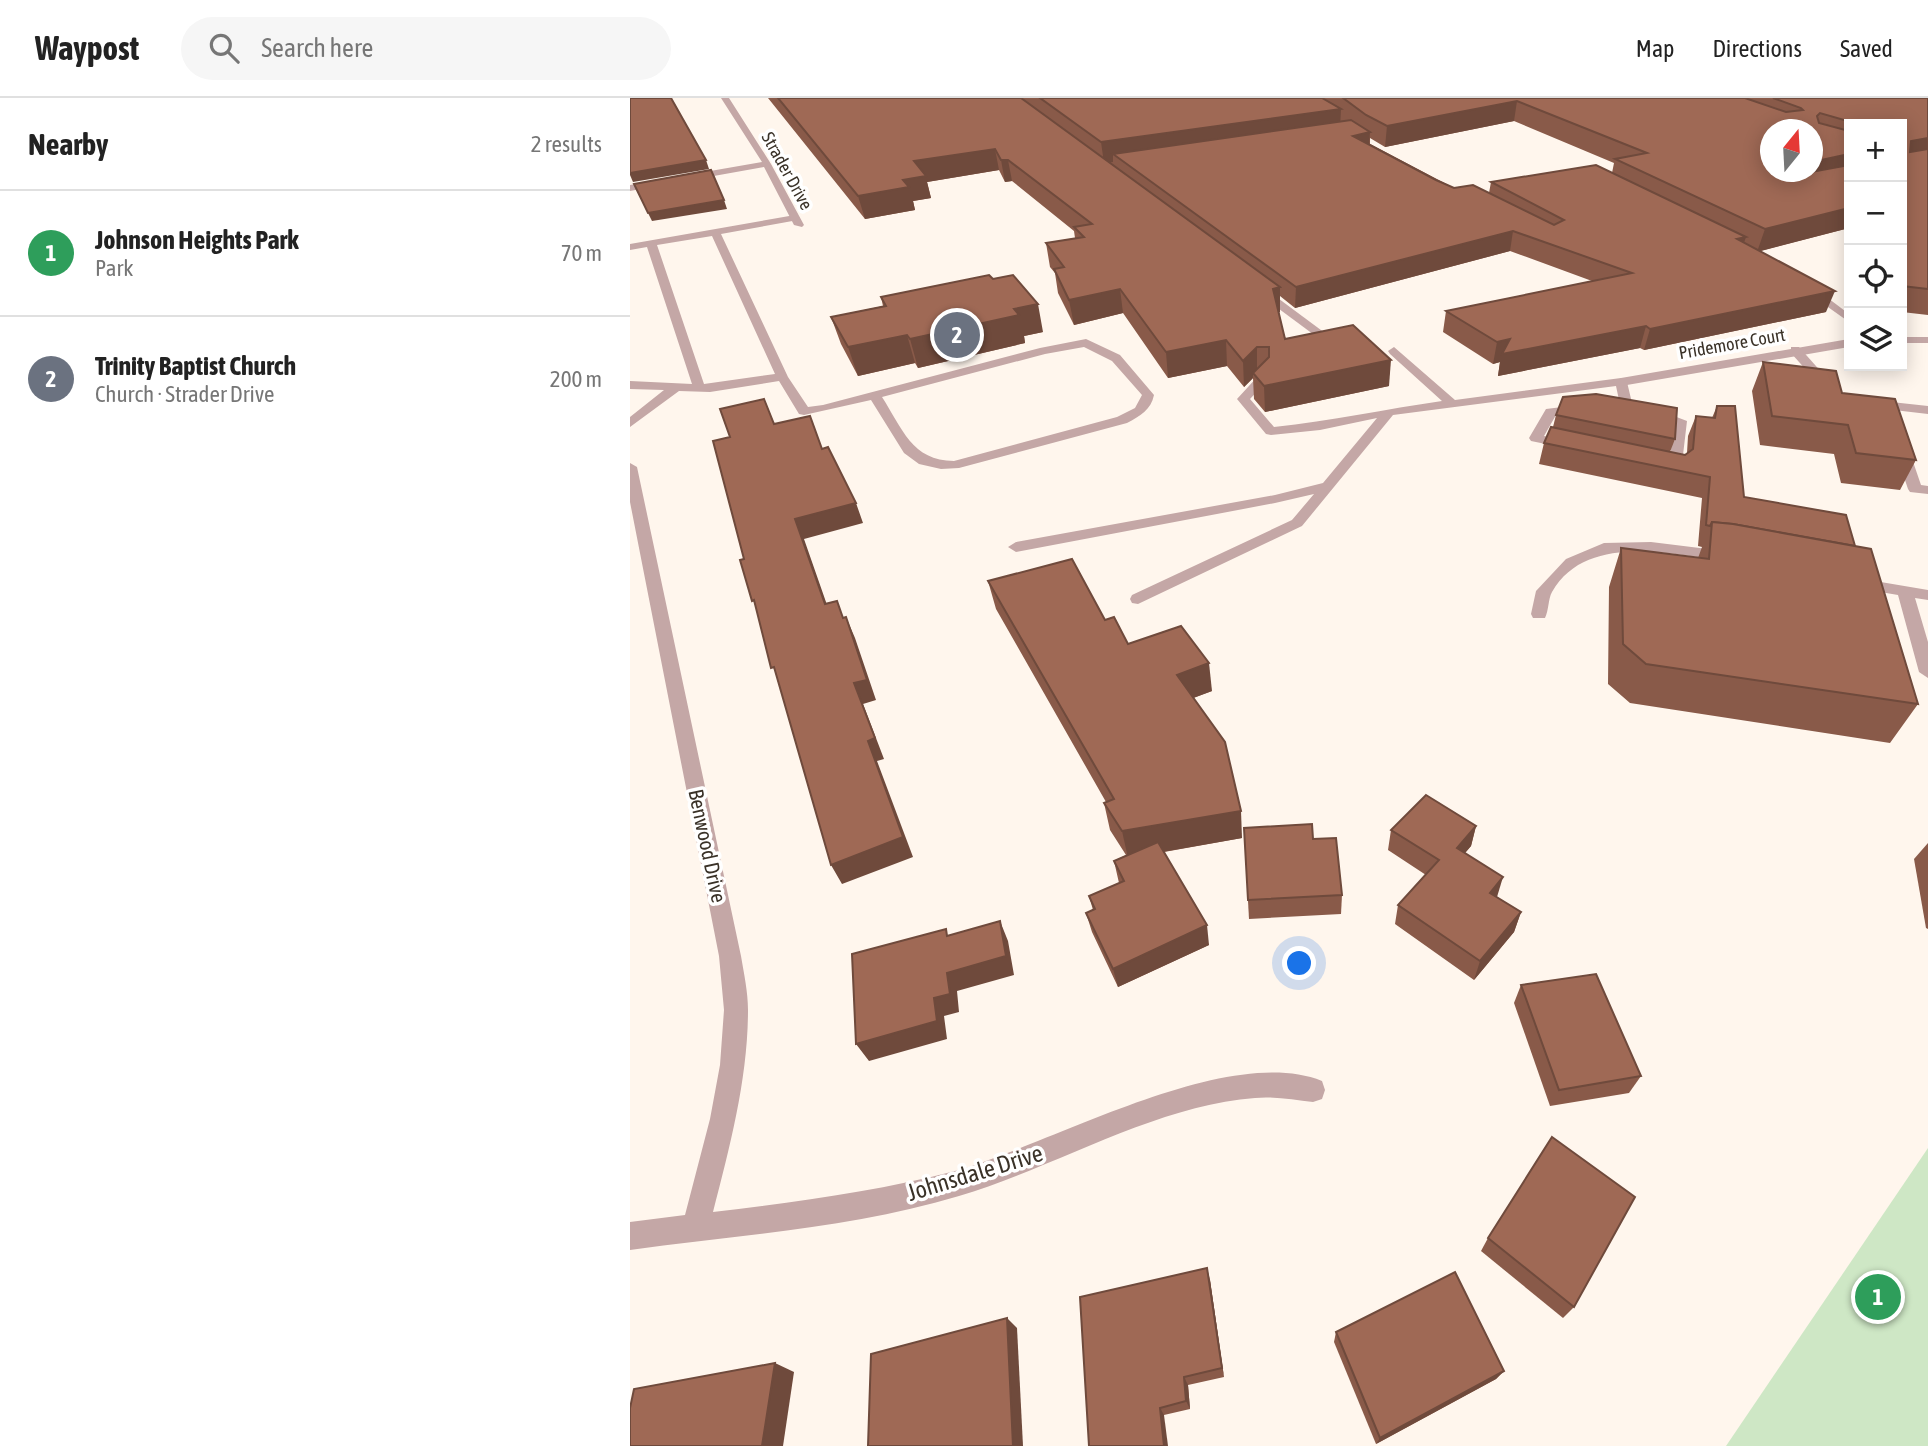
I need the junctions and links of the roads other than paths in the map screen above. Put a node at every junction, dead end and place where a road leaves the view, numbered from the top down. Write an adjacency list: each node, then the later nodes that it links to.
1 (725, 98): 2 (street, Strader Drive)
2 (768, 164): 3 (street); 4 (street, Strader Drive)
3 (630, 188)
4 (715, 232): 5 (street); 16 (street)
5 (651, 243): 6 (street); 21 (street)
6 (630, 247)
7 (1250, 282): 10 (street)
8 (1800, 283): 9 (street)
9 (1844, 315)
10 (1325, 338)
11 (1907, 340): 12 (street)
12 (1928, 340)
13 (1844, 343): 15 (street, Pridemore Court)
14 (1394, 351): 26 (street)
15 (1795, 351): 18 (street, Pridemore Court); 23 (street)
16 (782, 377): 21 (street); 22 (street)
17 (1263, 378): 28 (street, Pridemore Court)
18 (1621, 382): 24 (street); 26 (street, Pridemore Court)
19 (630, 385): 20 (street)
20 (678, 385): 21 (street); 29 (street)
21 (699, 387)
22 (875, 396): 22 (street)
23 (1840, 400)
24 (1626, 403): 31 (street); 32 (street)
25 (1864, 403): 27 (street)
26 (1452, 404): 28 (street, Pridemore Court)
27 (1928, 410)
28 (1389, 412): 34 (street)
29 (630, 423)
30 (1899, 441): 35 (street)
31 (1587, 449)
32 (1651, 463)
33 (630, 467): 45 (street, Benwood Drive)
34 (1327, 485): 36 (street); 41 (street)
35 (1928, 490)
36 (1016, 547)
37 (1741, 558): 42 (street)
38 (1841, 579): 39 (street)
39 (1905, 592): 40 (street); 43 (street)
40 (1928, 595)
41 (1138, 599)
42 (1539, 614)
43 (1928, 672)
44 (1313, 1090): 45 (street, Johnsdale Drive)
45 (696, 1226): 46 (street, Johnsdale Drive)
46 (630, 1236)

